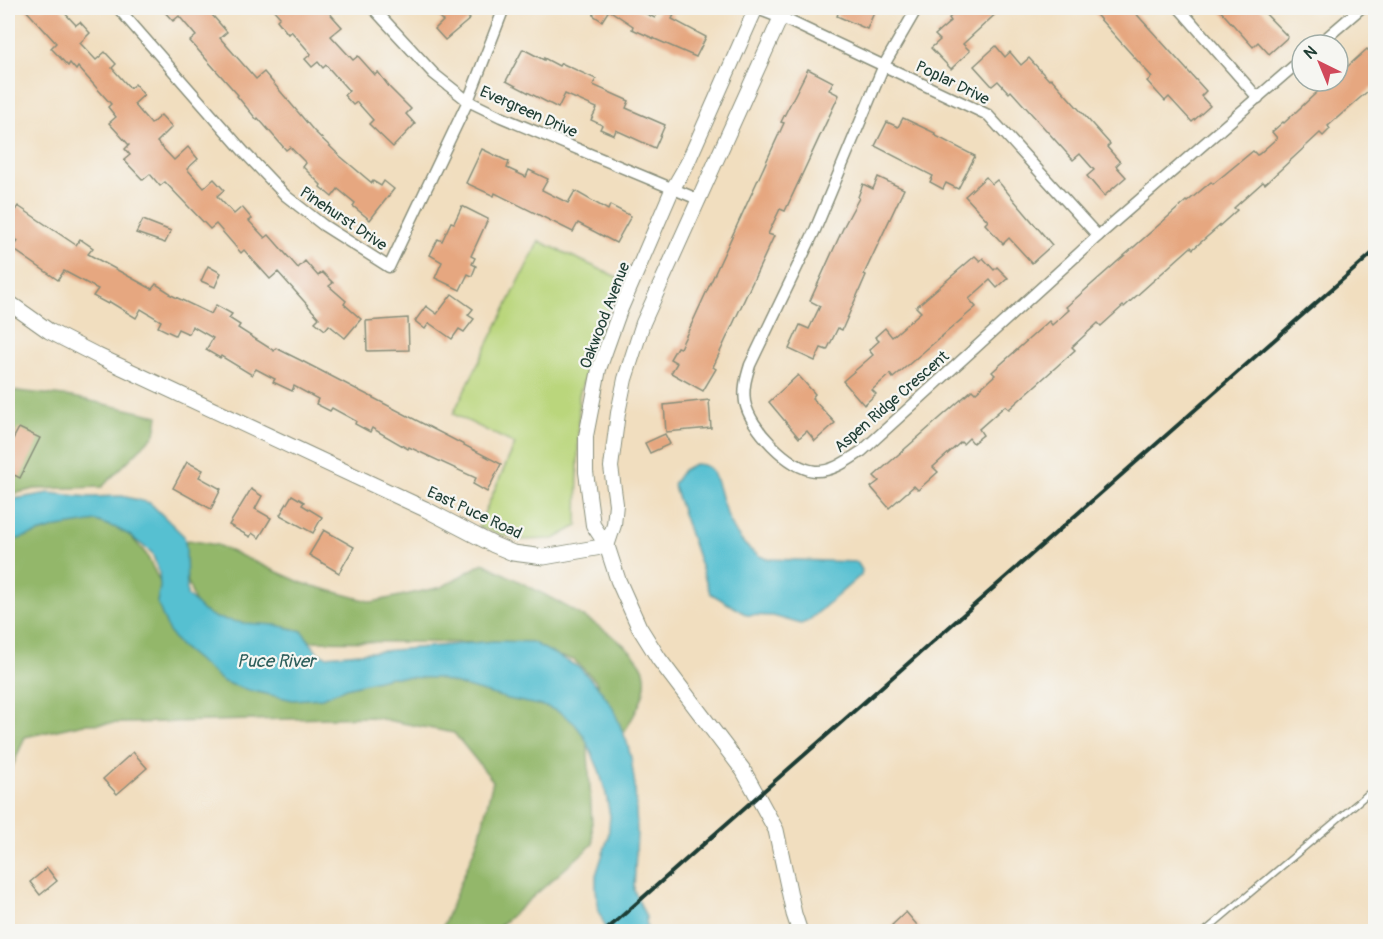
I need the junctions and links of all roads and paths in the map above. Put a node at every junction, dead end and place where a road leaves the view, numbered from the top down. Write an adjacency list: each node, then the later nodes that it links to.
1 (118, 8): 13 (street, Pinehurst Drive)
2 (374, 8): 13 (street, Evergreen Drive)
3 (504, 8): 13 (street, Pinehurst Drive)
4 (756, 8): 8 (street, Poplar Drive); 14 (street, Oakwood Avenue)
5 (917, 8): 10 (street, Aspen Ridge Crescent)
6 (1179, 8): 12 (street)
7 (1361, 8): 9 (street)
8 (783, 12): 10 (street, Poplar Drive); 15 (street)
9 (1332, 33)
10 (884, 65): 16 (street, Poplar Drive); 16 (street, Aspen Ridge Crescent)
11 (1290, 70): 12 (street, Aspen Ridge Crescent)
12 (1258, 98): 16 (street, Aspen Ridge Crescent)
13 (468, 101): 14 (street, Evergreen Drive)
14 (672, 190): 15 (street, Evergreen Drive); 18 (street, Oakwood Avenue)
15 (700, 200): 18 (street)
16 (1098, 236)
17 (8, 302): 18 (main road, East Puce Road)
18 (607, 546): 20 (main road)
19 (1376, 787): 21 (lane)
20 (800, 932)
21 (1204, 932)

